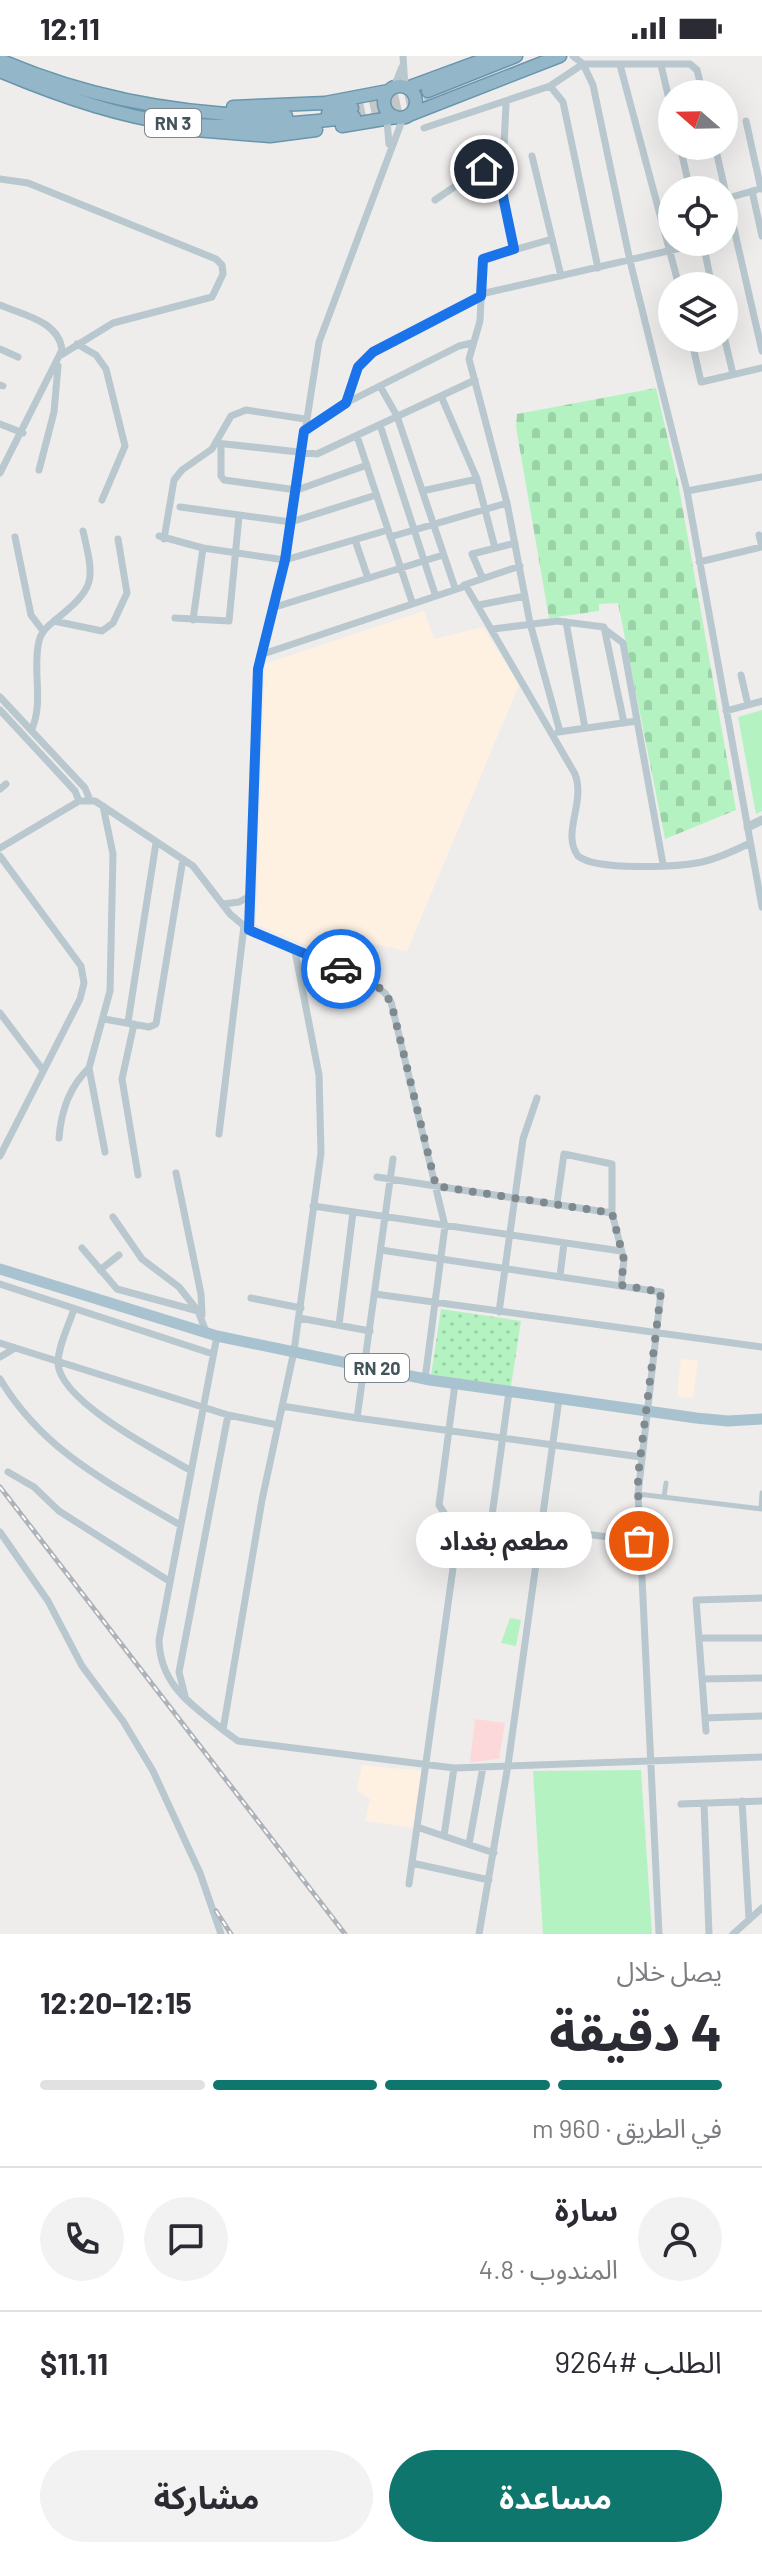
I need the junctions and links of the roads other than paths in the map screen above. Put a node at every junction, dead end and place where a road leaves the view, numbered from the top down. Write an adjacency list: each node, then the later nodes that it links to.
1 (494, 56): 15 (highway)
2 (516, 56): 3 (highway)
3 (544, 56)
4 (560, 56): 19 (highway)
5 (573, 56): 8 (street)
6 (0, 60): 18 (highway, RN 3)
7 (402, 61): 15 (street)
8 (583, 64): 9 (street); 14 (street); 35 (street)
9 (620, 65): 10 (street); 29 (street)
10 (661, 65): 12 (street); 13 (street)
11 (0, 71): 18 (highway, RN 3)
12 (665, 80)
13 (698, 80)
14 (550, 86): 16 (street); 36 (street)
15 (399, 88): 18 (highway); 19 (highway); 19 (highway)
16 (506, 104): 21 (street); 24 (street)
17 (353, 112): 18 (highway, RN 3)
18 (170, 116): 19 (highway)
19 (396, 116): 22 (street); 22 (street)
20 (746, 121): 26 (street)
21 (424, 128)
22 (389, 151): 55 (street)
23 (532, 156): 31 (street)
24 (497, 168): 28 (street); 33 (street)
25 (0, 179): 41 (street)
26 (758, 190): 27 (street); 30 (street)
27 (738, 198)
28 (435, 200)
29 (658, 206)
30 (762, 236)
31 (552, 239): 33 (street); 37 (street)
32 (738, 243): 43 (street)
33 (514, 249): 38 (street)
34 (658, 253): 35 (street)
35 (630, 261): 36 (street); 70 (street)
36 (598, 268): 37 (street)
37 (561, 276): 38 (street)
38 (481, 295): 40 (street); 53 (street)
39 (0, 305): 47 (street)
40 (472, 343): 50 (street); 51 (street)
41 (77, 344): 47 (street); 72 (street)
42 (0, 349): 46 (street)
43 (762, 351)
44 (694, 352): 49 (street)
45 (728, 352): 49 (street)
46 (18, 357)
47 (60, 359): 59 (street); 64 (street)
48 (762, 368): 49 (street)
49 (733, 374)
50 (475, 380): 52 (street); 73 (street)
51 (380, 386): 53 (street); 54 (street)
52 (441, 396): 54 (street); 67 (street)
53 (346, 403): 58 (street)
54 (397, 416): 57 (street); 69 (street)
55 (305, 419): 58 (street); 61 (street)
56 (0, 424): 59 (street)
57 (380, 425): 60 (street); 79 (street)
58 (304, 431): 62 (street)
59 (23, 433): 65 (street)
60 (357, 436): 62 (street); 63 (street)
61 (219, 443): 62 (street); 68 (street); 88 (street)
62 (302, 455): 68 (street)
63 (367, 465): 68 (street); 71 (street)
64 (39, 470)
65 (0, 473)
66 (762, 477): 70 (street)
67 (477, 479): 69 (street); 75 (street)
68 (297, 490): 77 (street)
69 (422, 491): 78 (street)
70 (687, 491): 94 (street)
71 (376, 495): 77 (street); 81 (street)
72 (102, 500)
73 (507, 503): 75 (street); 86 (street)
74 (180, 507): 76 (street)
75 (485, 509): 78 (street); 89 (street)
76 (239, 516): 77 (street); 90 (street)
77 (291, 522): 92 (street)
78 (432, 522): 79 (street); 91 (street)
79 (413, 529): 81 (street); 93 (street)
80 (83, 531): 108 (street)
81 (389, 533): 85 (street); 96 (street)
82 (759, 535): 87 (street)
83 (15, 537): 112 (street)
84 (118, 539): 108 (street)
85 (355, 540): 92 (street); 98 (street)
86 (515, 543): 89 (street); 95 (street)
87 (762, 547): 94 (street)
88 (203, 548): 90 (street); 107 (street)
89 (495, 548): 97 (street)
90 (234, 553): 92 (street); 107 (street)
91 (443, 555): 93 (street); 100 (street)
92 (285, 560): 105 (street)
93 (425, 561): 96 (street); 101 (street)
94 (699, 562): 120 (street)
95 (520, 566): 97 (street); 102 (street)
96 (400, 567): 98 (street); 103 (street)
97 (482, 577): 99 (street)
98 (368, 578): 105 (street)
99 (464, 585): 100 (street); 104 (street)
100 (455, 588): 101 (street)
101 (435, 594): 103 (street)
102 (525, 596): 104 (street); 110 (street)
103 (412, 602): 114 (street)
104 (479, 605): 111 (street)
105 (272, 608): 114 (street)
106 (175, 618): 107 (street)
107 (193, 620)
108 (54, 621): 112 (street)
109 (566, 622): 110 (street); 113 (street); 123 (street)
110 (530, 623): 111 (street); 125 (street)
111 (493, 629): 125 (street)
112 (43, 631): 124 (street)
113 (607, 631): 121 (street); 122 (street)
114 (260, 655): 137 (street)
115 (741, 675): 118 (street)
116 (0, 697): 124 (street)
117 (762, 701): 118 (street)
118 (748, 705): 120 (street)
119 (0, 710): 127 (street)
120 (726, 711): 130 (street)
121 (637, 721): 122 (street); 136 (street)
122 (624, 723): 123 (street)
123 (585, 728): 125 (street)
124 (32, 729): 126 (street)
125 (556, 732): 136 (street)
126 (90, 800): 127 (street); 128 (street)
127 (79, 801): 133 (street)
128 (103, 806): 131 (street); 143 (street)
129 (762, 820): 130 (street)
130 (748, 827): 132 (street)
131 (156, 843): 135 (street); 144 (street)
132 (750, 843): 136 (street); 139 (street)
133 (0, 848)
134 (0, 856): 146 (street)
135 (183, 859): 138 (street); 144 (street)
136 (663, 864)
137 (250, 896): 138 (street); 140 (street)
138 (223, 904): 140 (street)
139 (762, 907)
140 (246, 928): 141 (street); 148 (street)
141 (295, 951): 157 (street); 160 (street)
142 (0, 1013): 146 (street)
143 (104, 1019): 144 (street); 145 (street)
144 (131, 1023): 154 (street)
145 (89, 1068): 149 (street); 150 (street)
146 (43, 1070): 151 (street)
147 (537, 1098): 158 (street)
148 (219, 1134)
149 (59, 1138)
150 (105, 1152)
151 (0, 1156)
152 (393, 1159): 156 (street)
153 (176, 1173): 185 (street)
154 (138, 1175)
155 (377, 1177): 156 (street)
156 (390, 1179): 157 (street); 164 (street)
157 (436, 1186): 158 (street); 165 (street)
158 (516, 1197): 159 (street); 166 (street)
159 (557, 1203): 162 (street); 162 (street)
160 (313, 1206): 161 (street); 182 (street)
161 (353, 1212): 164 (street); 187 (street)
162 (612, 1213): 170 (street)
163 (113, 1217): 185 (street)
164 (385, 1217): 165 (street); 169 (street)
165 (445, 1226): 166 (street); 172 (street)
166 (511, 1235): 167 (street); 173 (street)
167 (564, 1243): 170 (street); 176 (street)
168 (82, 1248): 175 (street)
169 (381, 1250): 172 (street); 179 (street)
170 (621, 1251): 178 (street)
171 (119, 1255): 175 (street)
172 (443, 1260): 173 (street); 181 (street)
173 (505, 1268): 176 (street); 184 (street)
174 (0, 1269): 189 (main road, RN 20)
175 (100, 1270): 185 (street)
176 (560, 1276): 178 (street)
177 (0, 1284): 183 (street)
178 (621, 1285): 190 (street)
179 (375, 1294): 181 (street); 188 (street)
180 (251, 1298): 182 (street)
181 (436, 1303): 184 (street); 200 (street)
182 (301, 1308): 186 (street)
183 (74, 1309): 195 (street); 197 (street)
184 (499, 1312): 190 (street)
185 (200, 1314): 189 (street)
186 (299, 1318): 187 (street); 194 (street)
187 (339, 1325): 188 (street)
188 (370, 1331): 198 (street)
189 (212, 1335): 194 (main road, RN 20); 195 (street)
190 (656, 1335): 192 (street); 206 (street)
191 (0, 1343): 193 (street)
192 (762, 1347)
193 (16, 1348): 196 (street); 197 (street)
194 (294, 1351): 198 (main road, RN 20); 204 (street)
195 (213, 1354): 205 (street)
196 (0, 1357)
197 (58, 1361): 205 (street); 215 (street)
198 (365, 1366): 200 (main road, RN 20); 208 (street)
199 (0, 1379): 224 (street)
200 (425, 1379): 201 (main road, RN 20)
201 (455, 1384): 202 (main road, RN 20); 211 (street)
202 (509, 1392): 203 (main road, RN 20); 212 (street)
203 (559, 1399): 206 (main road, RN 20); 213 (street)
204 (282, 1406): 208 (street); 210 (street)
205 (203, 1408): 207 (street); 215 (street)
206 (647, 1412): 209 (main road, RN 20); 214 (street)
207 (228, 1415): 210 (street); 234 (street)
208 (357, 1418): 211 (street)
209 (762, 1419)
210 (278, 1425): 237 (street)
211 (449, 1429): 212 (street); 222 (street)
212 (503, 1437): 213 (street); 223 (street)
213 (552, 1444): 214 (street); 225 (street)
214 (641, 1457): 219 (street)
215 (190, 1470): 224 (street)
216 (8, 1472): 228 (street)
217 (666, 1483): 220 (street)
218 (762, 1493): 221 (street)
219 (638, 1494): 220 (street); 227 (street)
220 (664, 1497): 221 (street)
221 (761, 1509)
222 (460, 1518): 223 (street); 242 (street)
223 (491, 1523): 225 (street)
224 (180, 1525): 228 (street)
225 (541, 1529): 227 (street); 241 (street)
226 (0, 1532): 258 (street)
227 (639, 1541): 240 (street)
228 (169, 1581): 234 (street)
229 (762, 1598): 230 (street)
230 (699, 1638): 231 (street); 233 (street)
231 (762, 1638)
232 (762, 1678): 233 (street)
233 (702, 1679): 236 (street)
234 (185, 1699): 237 (street)
235 (762, 1716): 236 (street)
236 (705, 1718): 238 (street)
237 (223, 1730): 242 (street)
238 (706, 1731)
239 (762, 1757): 240 (street)
240 (651, 1761): 241 (street); 260 (street)
241 (508, 1765): 243 (street); 252 (street)
242 (426, 1766): 244 (street); 249 (street)
243 (483, 1767): 244 (street); 251 (street)
244 (454, 1768): 250 (street)
245 (742, 1801): 246 (street); 247 (street); 257 (street)
246 (762, 1801)
247 (704, 1803): 248 (street); 261 (street)
248 (681, 1804)
249 (417, 1827): 250 (street); 253 (street)
250 (444, 1836): 251 (street)
251 (469, 1844): 252 (street)
252 (494, 1853): 254 (street)
253 (412, 1863): 254 (street); 255 (street)
254 (489, 1880): 259 (street)
255 (409, 1884)
256 (762, 1908): 257 (street)
257 (749, 1919): 262 (street)
258 (221, 1934)
259 (479, 1934)
260 (659, 1934)
261 (709, 1934)
262 (733, 1934)

